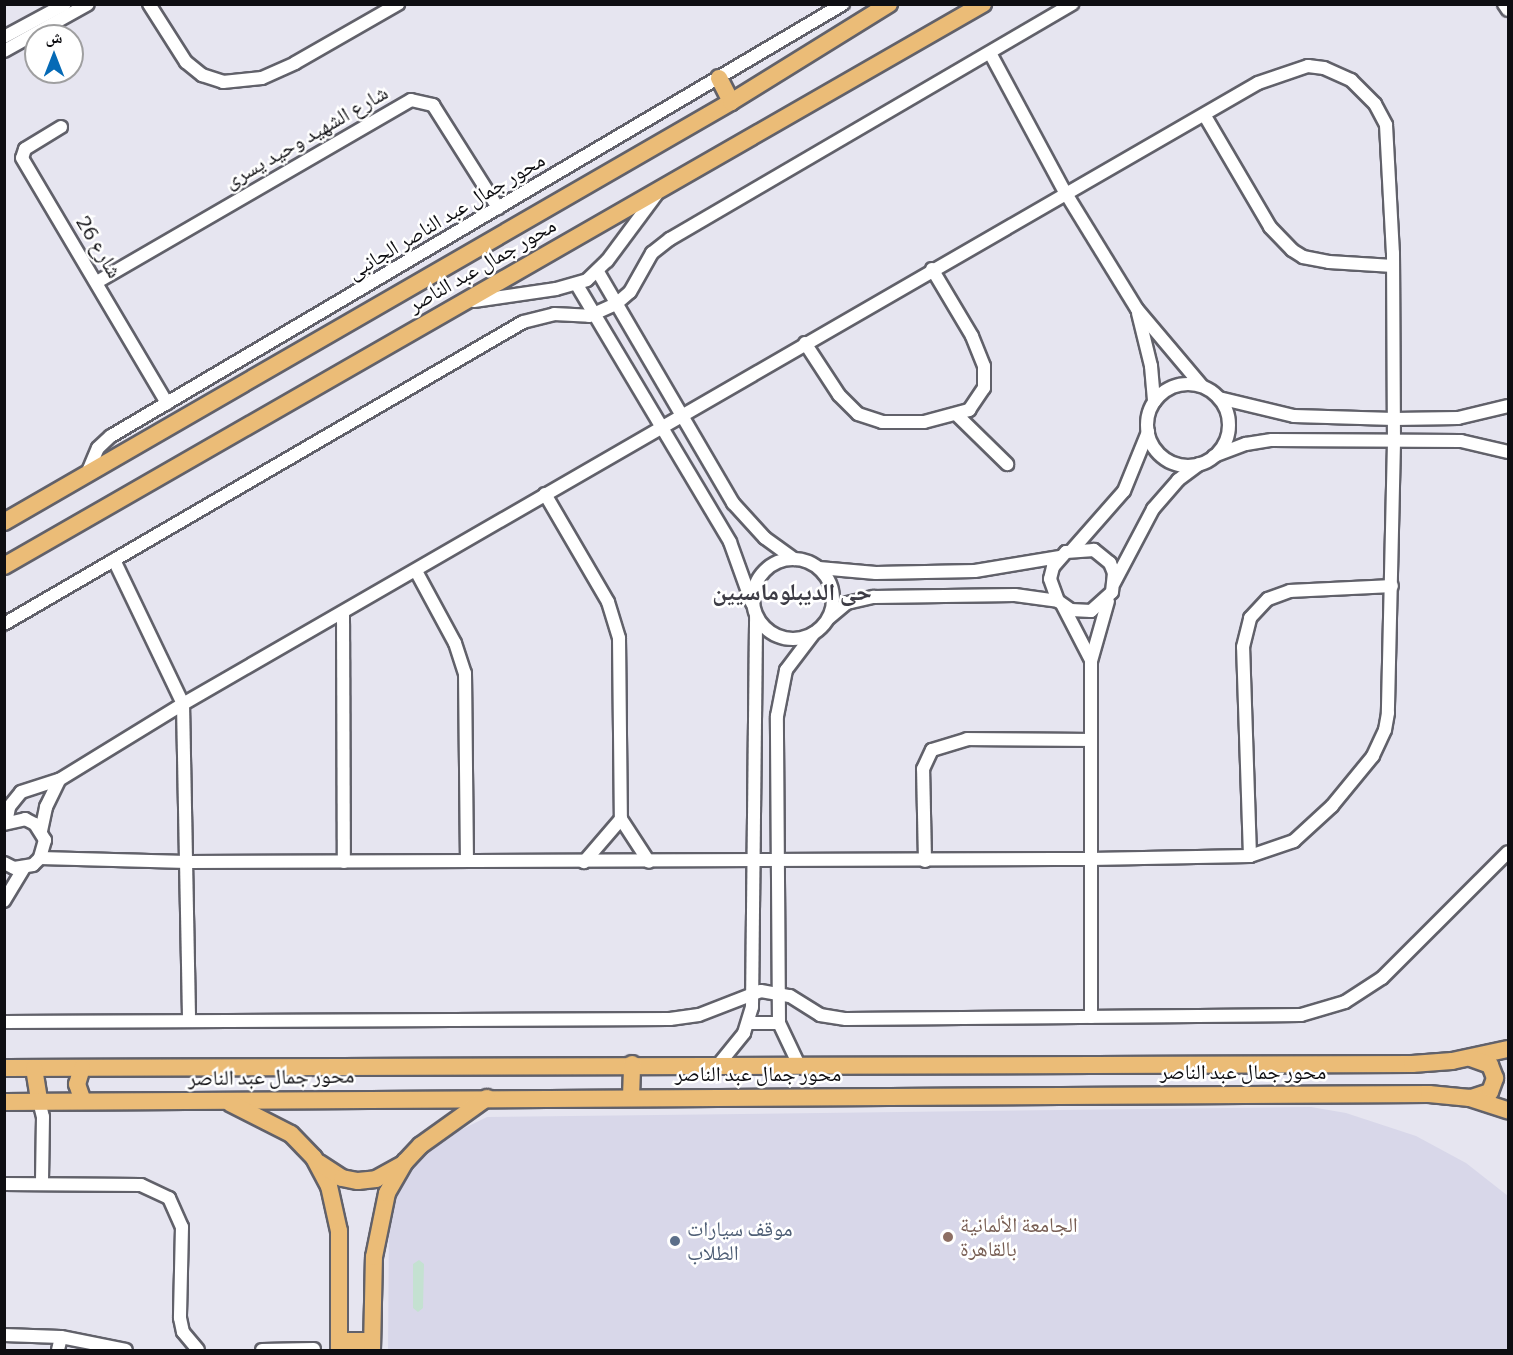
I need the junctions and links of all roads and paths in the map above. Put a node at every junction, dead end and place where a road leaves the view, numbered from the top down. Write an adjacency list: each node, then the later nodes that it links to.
1 (65, 4): 11 (street)
2 (88, 4): 12 (street)
3 (149, 4): 4 (street)
4 (398, 4)
5 (889, 4): 15 (main road, محور جمال عبد الناصر)
6 (983, 4): 18 (main road, محور جمال عبد الناصر)
7 (1071, 4): 13 (street)
8 (1504, 4): 10 (street)
9 (840, 6): 14 (street, محور جمال عبد الناصر الجانبى)
10 (1509, 10)
11 (4, 38)
12 (4, 51)
13 (990, 53): 19 (street); 27 (street)
14 (719, 78): 15 (main road); 20 (street, محور جمال عبد الناصر الجانبى)
15 (730, 102): 46 (main road, محور جمال عبد الناصر)
16 (1205, 116): 19 (street); 21 (street); 21 (street)
17 (62, 128): 24 (street, شارع 26)
18 (659, 190): 23 (street); 26 (main road, محور جمال عبد الناصر)
19 (1065, 192): 22 (street); 28 (street)
20 (498, 208): 24 (street, شارع الشهيد وحيد يسرى); 34 (street, محور جمال عبد الناصر الجانبى)
21 (1393, 266): 38 (street)
22 (932, 269): 30 (street); 37 (street)
23 (598, 272): 25 (street); 27 (street)
24 (97, 282): 34 (street, شارع 26)
25 (577, 285): 26 (street); 29 (street)
26 (461, 303): 53 (main road, محور جمال عبد الناصر)
27 (616, 304): 29 (street); 36 (street)
28 (1137, 309): 31 (street); 33 (street)
29 (598, 314): 39 (street); 52 (street)
30 (806, 342): 36 (street); 37 (street)
31 (1201, 385): 32 (street); 33 (street)
32 (1219, 398): 38 (street); 43 (street)
33 (1154, 402): 40 (street)
34 (167, 403): 46 (street, محور جمال عبد الناصر الجانبى)
35 (1509, 406): 38 (street)
36 (680, 415): 39 (street); 51 (street)
37 (958, 416): 44 (street)
38 (1394, 419): 41 (street)
39 (662, 426): 47 (street); 59 (street)
40 (1148, 432): 45 (street); 49 (street)
41 (1394, 442): 42 (street); 43 (street); 57 (street)
42 (1509, 452)
43 (1214, 456): 45 (street)
44 (1007, 464)
45 (1200, 464): 56 (street)
46 (86, 476): 48 (main road, محور جمال عبد الناصر)
47 (545, 494): 55 (street); 70 (street)
48 (4, 522)
49 (1073, 549): 50 (street); 56 (street)
50 (1060, 557): 54 (street); 60 (street)
51 (794, 559): 54 (street); 59 (street)
52 (114, 560): 64 (street); 67 (street)
53 (4, 566)
54 (819, 568): 63 (street)
55 (416, 570): 61 (street); 77 (street)
56 (1114, 583): 58 (street)
57 (1392, 586): 74 (street); 74 (street)
58 (1108, 599): 60 (street); 66 (street)
59 (752, 603): 62 (street)
60 (1060, 603): 63 (street); 66 (street)
61 (343, 614): 67 (street); 81 (street)
62 (756, 616): 65 (street); 78 (street)
63 (829, 618): 65 (street)
64 (4, 624)
65 (814, 633): 84 (street)
66 (1091, 661): 68 (street)
67 (183, 704): 69 (street); 80 (street)
68 (1089, 740): 76 (street); 79 (street)
69 (59, 780): 71 (street); 72 (street)
70 (621, 819): 82 (street); 83 (street)
71 (5, 824): 72 (street)
72 (41, 831): 75 (street)
73 (1509, 852): 90 (street)
74 (1250, 856): 76 (street)
75 (40, 858): 80 (street); 86 (street)
76 (1090, 859): 79 (street); 90 (street)
77 (467, 861): 81 (street); 82 (street)
78 (755, 861): 83 (street); 84 (street); 88 (street)
79 (925, 861): 84 (street)
80 (188, 862): 81 (street); 91 (street)
81 (344, 862)
82 (584, 862): 83 (street)
83 (649, 862)
84 (781, 862): 89 (street)
85 (4, 863): 86 (street)
86 (24, 868): 87 (street)
87 (4, 901)
88 (752, 992): 89 (street); 91 (street); 93 (street)
89 (779, 993): 90 (street); 94 (street)
90 (1091, 1017)
91 (189, 1021): 92 (street)
92 (4, 1022)
93 (750, 1023): 94 (street); 99 (street)
94 (779, 1023): 97 (street)
95 (1509, 1049): 96 (main road, محور جمال عبد الناصر)
96 (1471, 1058): 97 (main road, محور جمال عبد الناصر); 105 (main road)
97 (798, 1063): 99 (main road, محور جمال عبد الناصر)
98 (632, 1064): 99 (main road, محور جمال عبد الناصر); 102 (main road, محور جمال عبد الناصر); 103 (main road)
99 (719, 1064)
100 (4, 1068): 101 (main road, محور جمال عبد الناصر)
101 (34, 1068): 102 (main road, محور جمال عبد الناصر); 107 (main road)
102 (82, 1068): 108 (main road)
103 (631, 1097): 104 (main road, محور جمال عبد الناصر); 105 (main road, محور جمال عبد الناصر)
104 (487, 1098): 106 (main road, محور جمال عبد الناصر); 112 (main road)
105 (1470, 1098): 110 (main road, محور جمال عبد الناصر)
106 (224, 1100): 108 (main road, محور جمال عبد الناصر); 111 (main road)
107 (39, 1101): 108 (main road, محور جمال عبد الناصر); 109 (main road, محور جمال عبد الناصر); 114 (street)
108 (83, 1101)
109 (4, 1102)
110 (1509, 1110)
111 (314, 1158): 112 (main road); 117 (main road)
112 (405, 1162): 118 (main road)
113 (4, 1184): 114 (street)
114 (42, 1184): 122 (street)
115 (4, 1335): 116 (street)
116 (61, 1337): 120 (street); 121 (street)
117 (340, 1346): 118 (main road)
118 (372, 1346)
119 (314, 1349): 123 (street)
120 (58, 1350)
121 (126, 1350)
122 (198, 1350)
123 (262, 1350)

